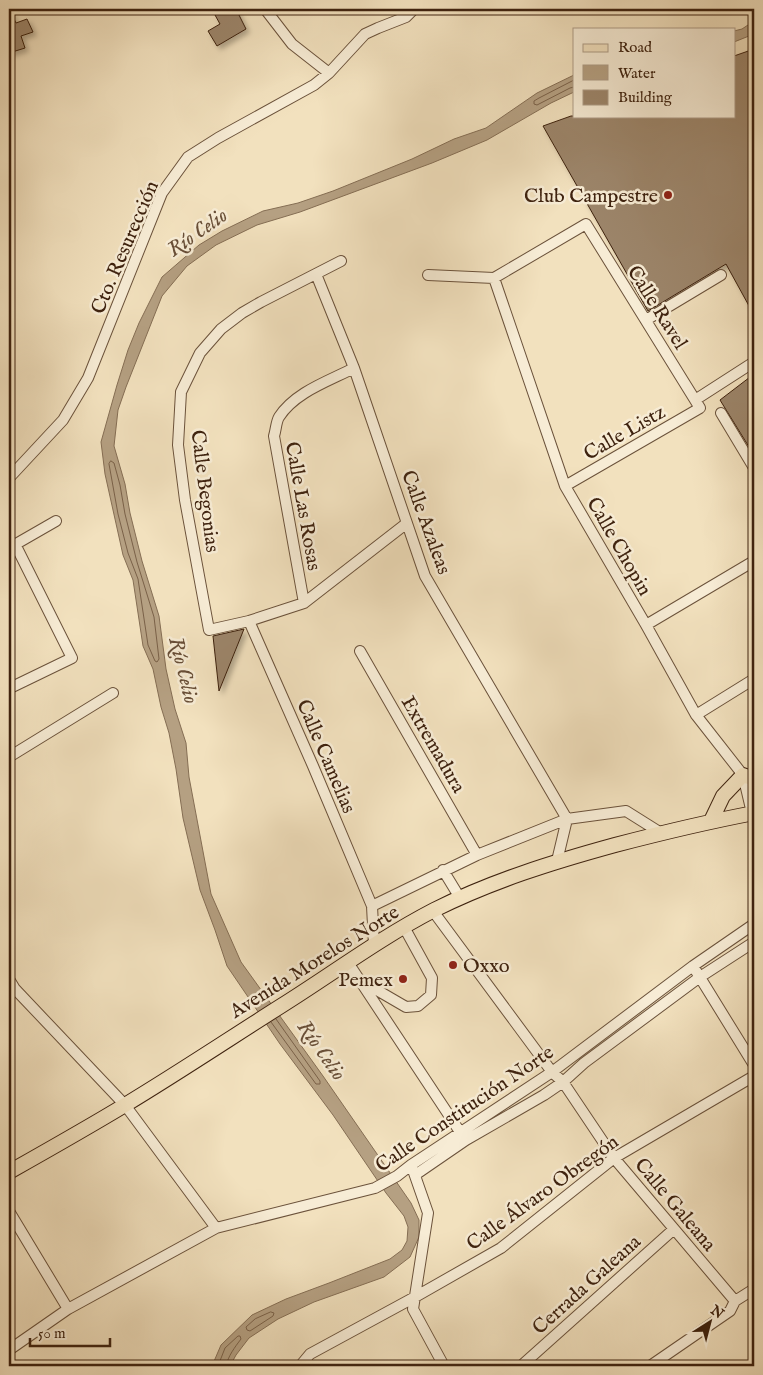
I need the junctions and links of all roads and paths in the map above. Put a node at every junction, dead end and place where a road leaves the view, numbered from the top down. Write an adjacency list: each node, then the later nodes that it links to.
1 (264, 9): 3 (street)
2 (414, 9): 3 (street, Cto. Resurección)
3 (329, 74): 15 (street, Cto. Resurección)
4 (341, 261): 5 (street, Calle Begonias)
5 (316, 274): 11 (street, Calle Azaleas); 22 (street, Calle Begonias)
6 (721, 274): 9 (street)
7 (428, 275): 8 (street)
8 (494, 278): 9 (street, Calle Ravel); 16 (street, Calle Chopin)
9 (646, 320): 12 (street, Calle Ravel)
10 (754, 362): 12 (street, Calle Listz)
11 (354, 368): 18 (street, Calle Azaleas); 21 (street, Calle Las Rosas)
12 (697, 404): 16 (street, Calle Listz)
13 (721, 413): 14 (street)
14 (754, 468)
15 (9, 478)
16 (565, 486): 23 (street, Calle Chopin)
17 (56, 522): 19 (street)
18 (407, 523): 21 (street); 33 (street, Calle Azaleas)
19 (12, 546): 26 (street)
20 (753, 565): 23 (street)
21 (304, 603): 22 (street)
22 (249, 621): 40 (street, Calle Camelias)
23 (646, 625): 28 (street, Calle Chopin)
24 (360, 651): 36 (street, Extremadura)
25 (754, 678): 28 (street)
26 (10, 686)
27 (114, 693): 29 (street)
28 (696, 714): 30 (street, Calle Chopin)
29 (9, 757)
30 (749, 777): 31 (street); 32 (street, Calle Chopin); 34 (main road)
31 (754, 786)
32 (753, 813): 34 (main road, Avenida Morelos Norte)
33 (567, 819): 35 (street, Avenida Morelos Norte); 36 (street, Avenida Morelos Norte); 37 (street)
34 (711, 821): 35 (main road, Avenida Morelos Norte)
35 (662, 833): 37 (main road, Avenida Morelos Norte)
36 (477, 854): 38 (street, Avenida Morelos Norte)
37 (557, 861): 39 (main road, Avenida Morelos Norte)
38 (443, 870): 39 (street); 40 (street, Avenida Morelos Norte)
39 (460, 898): 41 (main road, Avenida Morelos Norte)
40 (372, 906): 45 (street, Calle Camelias)
41 (433, 911): 43 (main road, Avenida Morelos Norte); 53 (street, Calle Galeana)
42 (754, 924): 47 (street, Calle Constitución Norte)
43 (404, 927): 45 (main road, Avenida Morelos Norte); 50 (street)
44 (754, 942): 48 (street, Calle Constitución Norte)
45 (374, 945): 46 (main road, Avenida Morelos Norte)
46 (347, 962): 50 (street); 56 (main road, Avenida Morelos Norte)
47 (693, 966): 48 (street); 53 (street, Calle Constitución Norte)
48 (700, 977): 52 (street); 55 (street, Calle Constitución Norte)
49 (9, 979): 51 (street)
50 (360, 980): 57 (street)
51 (12, 991): 56 (street)
52 (754, 1065)
53 (552, 1072): 55 (street, Calle Galeana); 57 (street, Calle Constitución Norte)
54 (754, 1076): 58 (street, Calle Álvaro Obregón)
55 (563, 1082): 57 (street, Calle Constitución Norte); 58 (street, Calle Galeana)
56 (125, 1105): 60 (main road, Avenida Morelos Norte); 62 (street)
57 (463, 1137): 59 (street, Calle Constitución Norte)
58 (614, 1158): 63 (street, Calle Galeana); 65 (street, Calle Álvaro Obregón)
59 (413, 1170): 62 (street, Calle Constitución Norte); 65 (street)
60 (9, 1172)
61 (9, 1211): 67 (street)
62 (216, 1228): 67 (street, Calle Constitución Norte)
63 (674, 1229): 66 (street, Calle Galeana); 71 (street, Cerrada Galeana)
64 (754, 1289): 66 (street)
65 (415, 1297): 69 (street, Calle Álvaro Obregón); 70 (street)
66 (736, 1301): 72 (street)
67 (68, 1309): 68 (street, Calle Constitución Norte)
68 (9, 1350)
69 (300, 1366)
70 (444, 1366)
71 (521, 1366)
72 (650, 1366)

